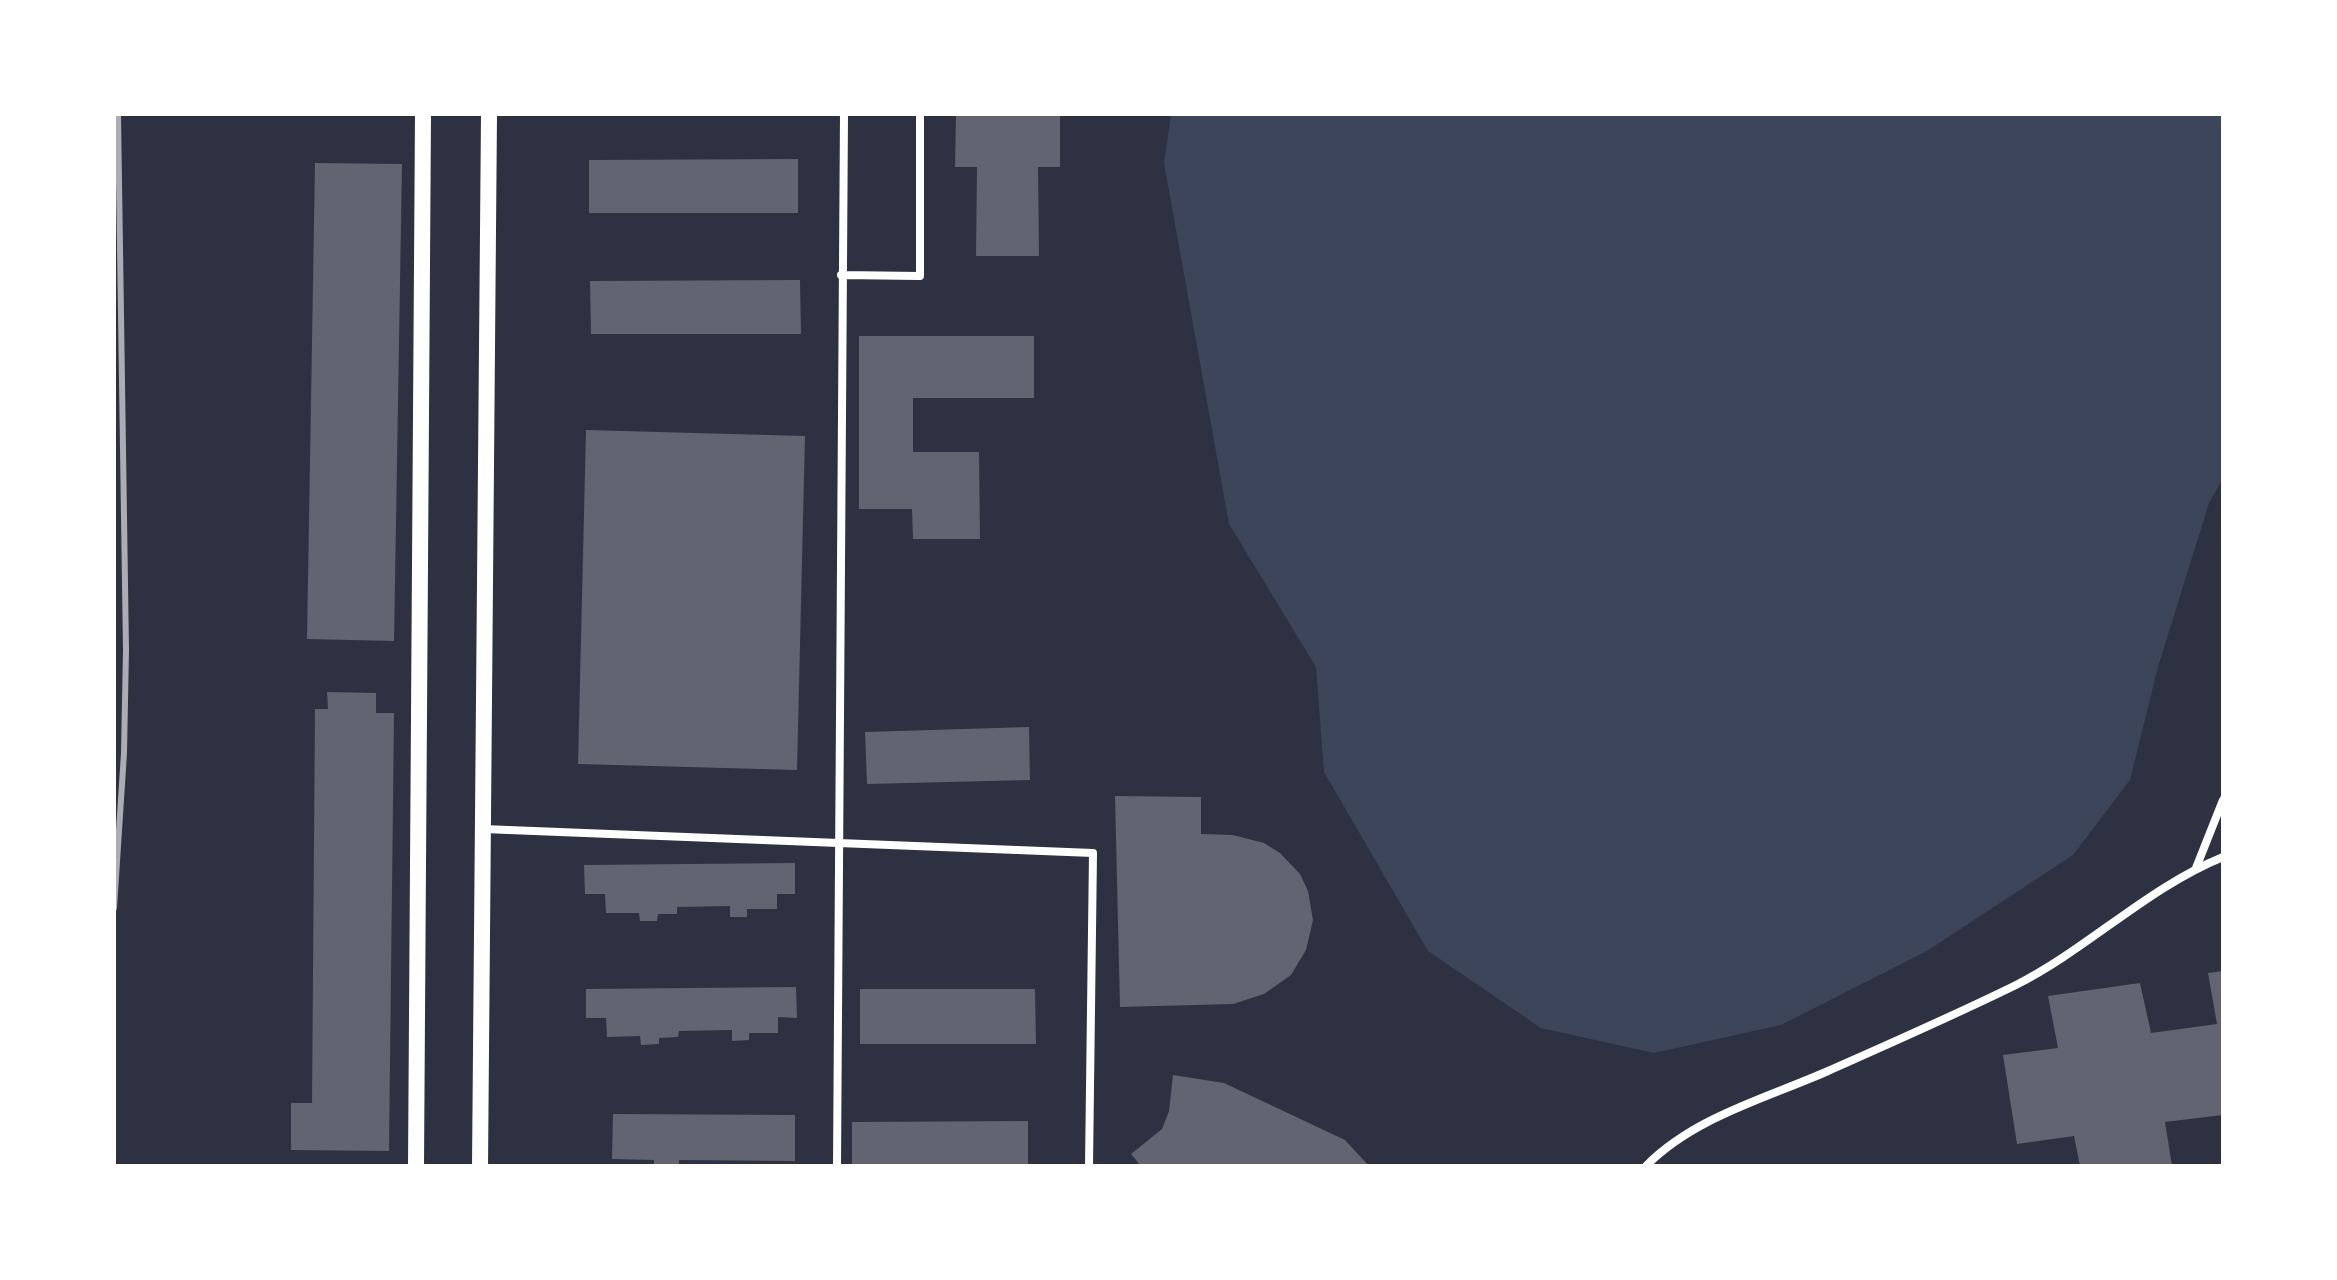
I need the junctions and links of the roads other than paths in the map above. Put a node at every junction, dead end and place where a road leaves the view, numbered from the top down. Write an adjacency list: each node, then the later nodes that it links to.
1 (423, 114): 11 (main road)
2 (489, 114): 7 (main road)
3 (844, 114): 5 (street)
4 (920, 114): 5 (street)
5 (841, 275): 8 (street)
6 (2223, 800): 10 (street)
7 (483, 829): 8 (street); 12 (main road)
8 (838, 843): 13 (street); 14 (street)
9 (2223, 857): 10 (street)
10 (2196, 868): 15 (street)
11 (416, 1166)
12 (480, 1166)
13 (837, 1166)
14 (1089, 1166)
15 (1646, 1166)

